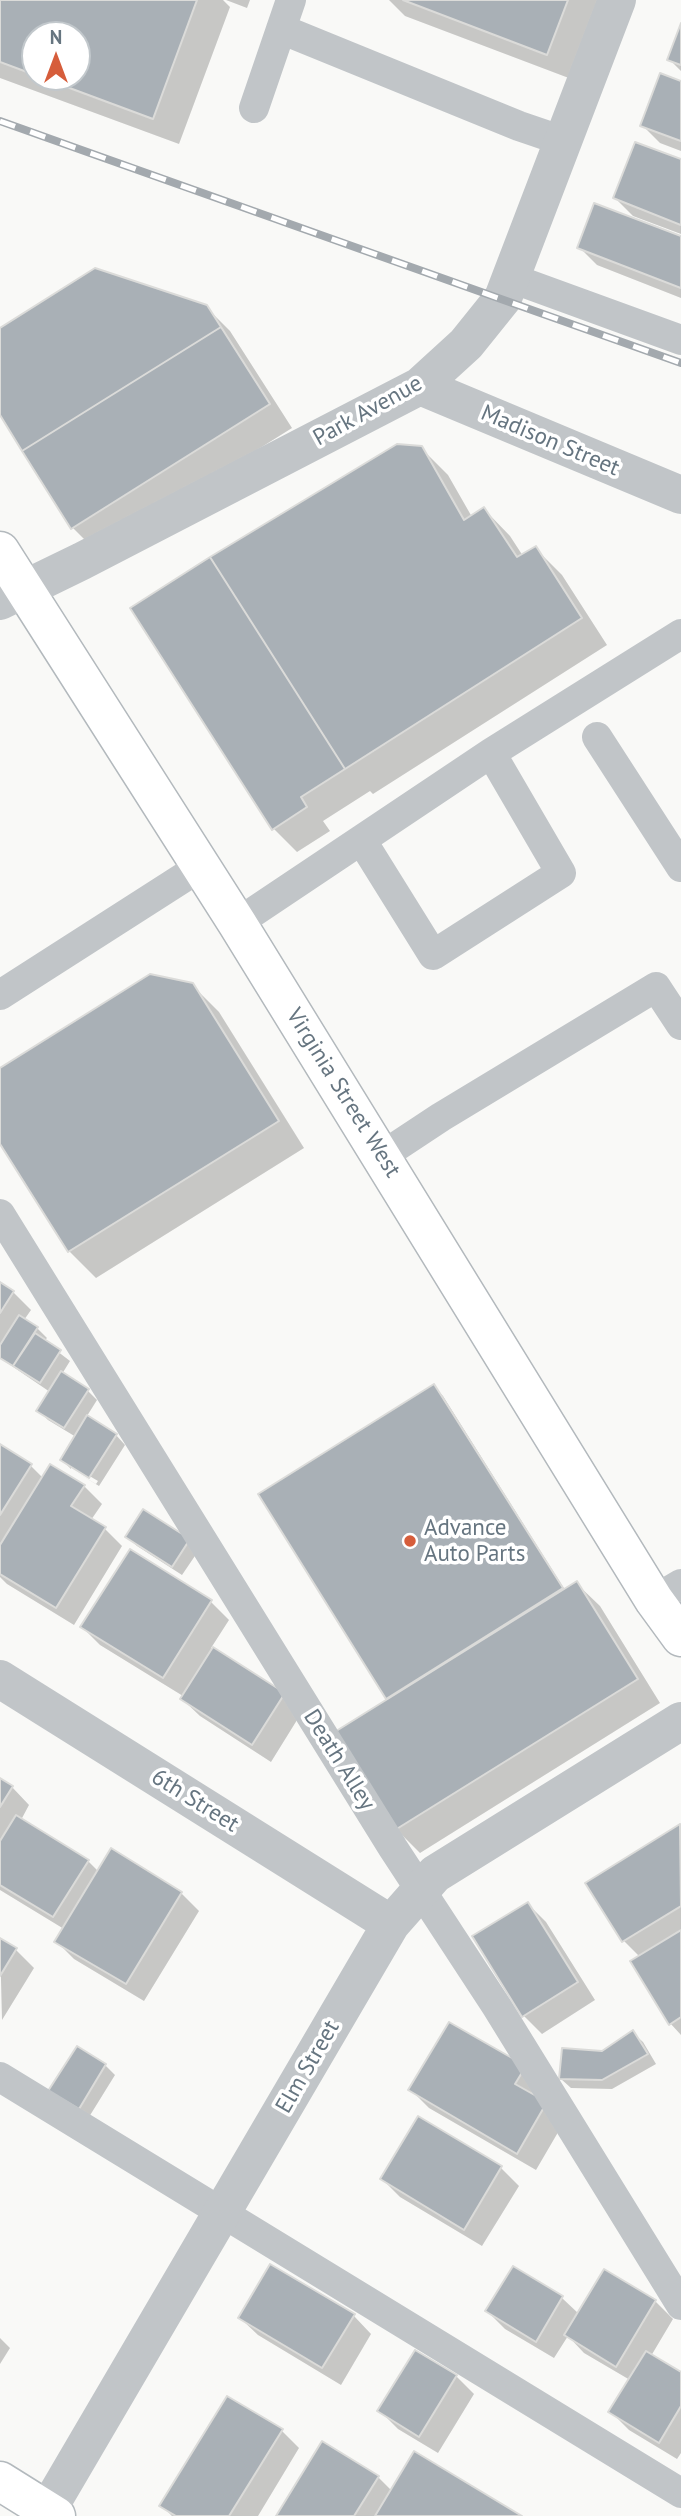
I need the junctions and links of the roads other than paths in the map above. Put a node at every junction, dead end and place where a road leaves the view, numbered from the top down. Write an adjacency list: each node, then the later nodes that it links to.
1 (291, 0): 3 (lane)
2 (617, 0): 5 (street, Park Avenue)
3 (281, 29): 4 (lane); 5 (lane)
4 (254, 108)
5 (563, 141): 6 (street, Park Avenue)
6 (511, 278): 7 (lane); 8 (street, Park Avenue)
7 (681, 340)
8 (420, 386): 9 (street, Madison Street); 11 (street, Park Avenue)
9 (681, 495)
10 (0, 551): 11 (main road, Virginia Street West)
11 (13, 595): 16 (main road, Virginia Street West)
12 (681, 634): 14 (lane)
13 (597, 737): 17 (lane)
14 (491, 753): 15 (lane); 15 (lane)
15 (362, 841): 18 (lane)
16 (200, 867): 18 (main road, Virginia Street West); 19 (lane)
17 (681, 867)
18 (237, 923): 21 (main road, Virginia Street West)
19 (0, 995)
20 (681, 1025): 21 (lane)
21 (382, 1156): 23 (main road, Virginia Street West)
22 (0, 1214): 27 (lane, Death Alley)
23 (668, 1592): 24 (main road, Virginia Street West)
24 (681, 1637)
25 (0, 1679): 28 (street, 6th Street)
26 (681, 1721): 27 (street, Elm Street)
27 (421, 1891): 28 (street, Elm Street); 31 (lane, Death Alley)
28 (391, 1924): 30 (street, Elm Street)
29 (0, 2077): 30 (lane)
30 (223, 2213): 33 (lane); 34 (street, Elm Street)
31 (681, 2305)
32 (0, 2481): 34 (main road)
33 (681, 2493)
34 (49, 2514)

